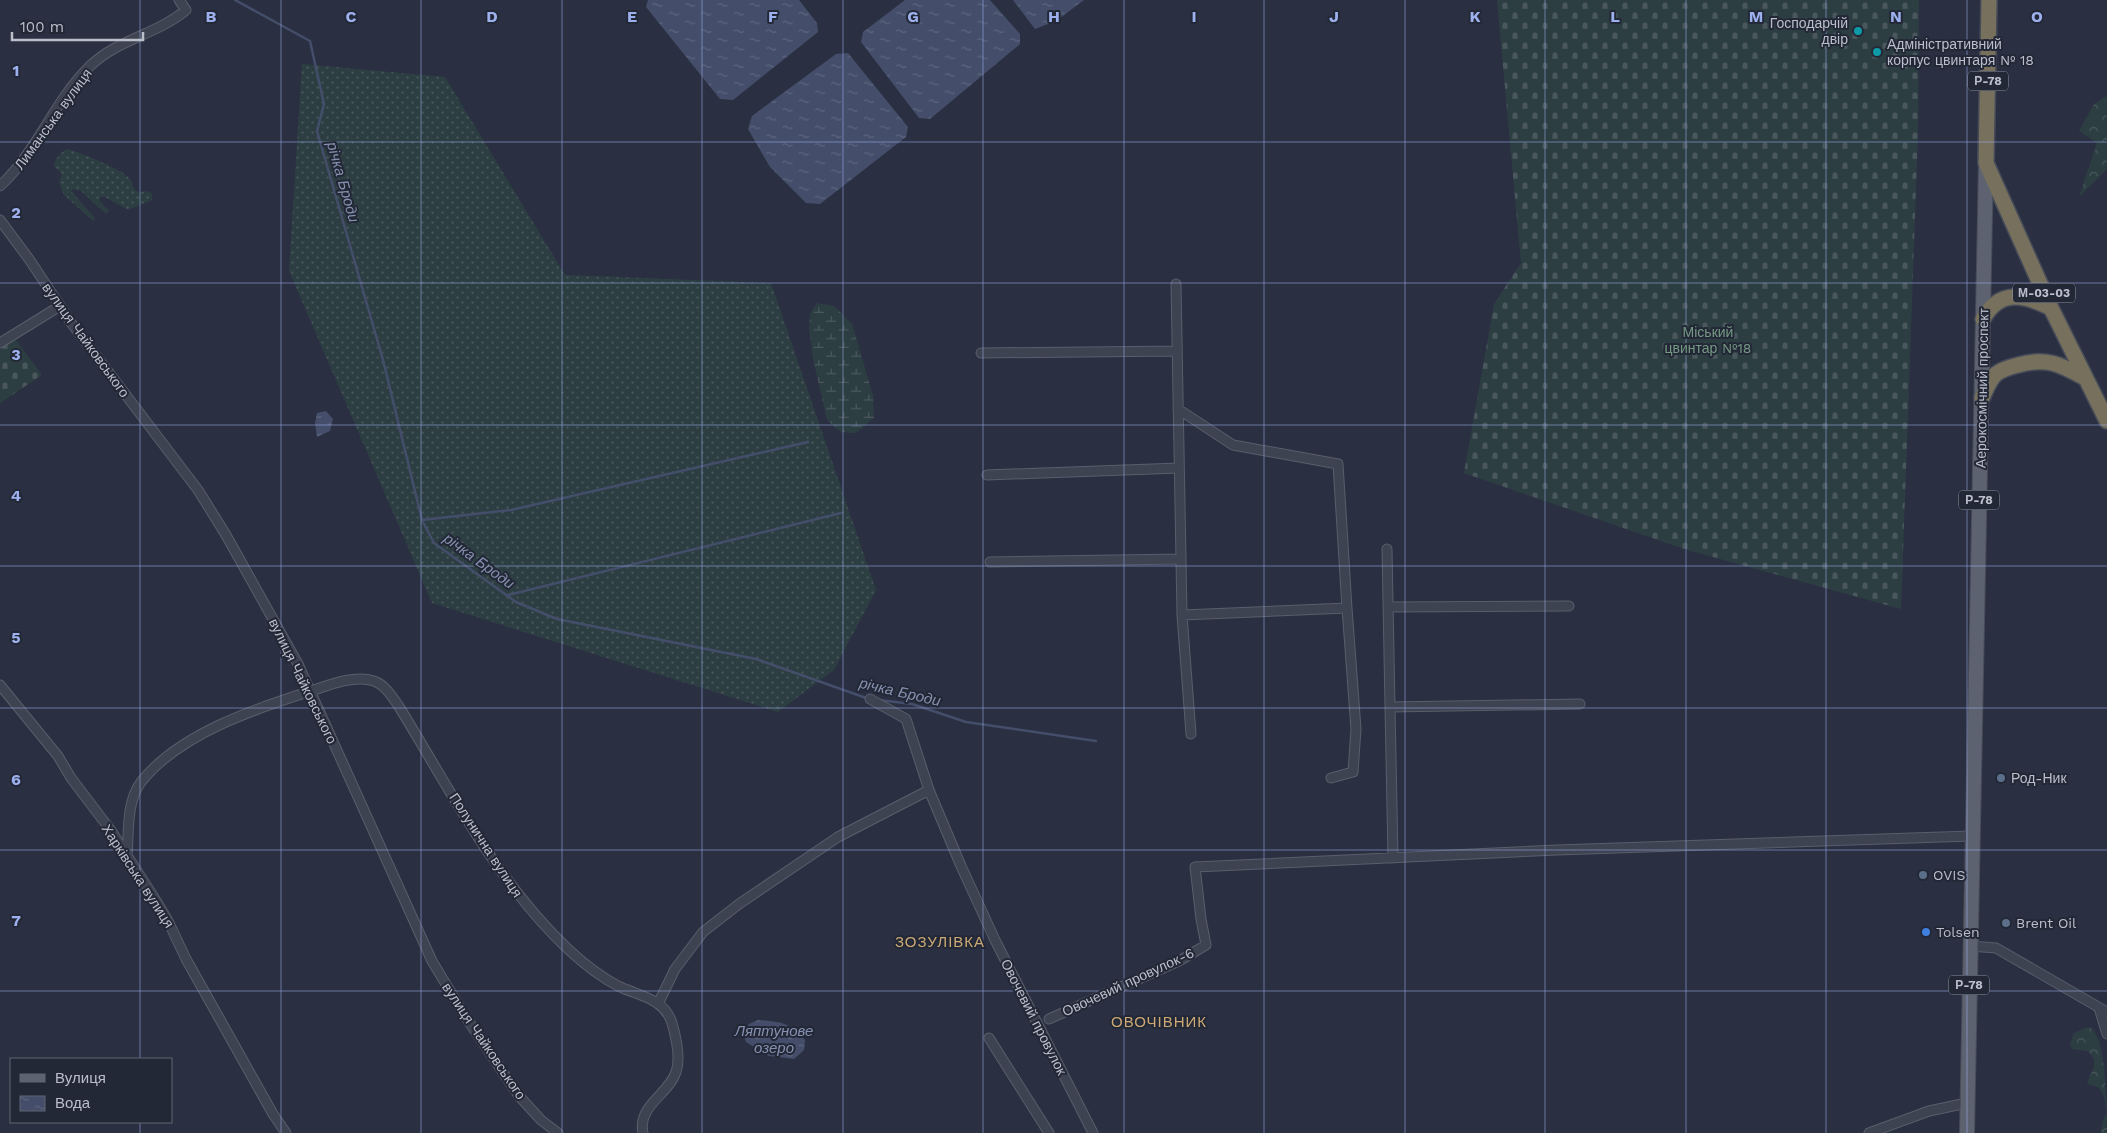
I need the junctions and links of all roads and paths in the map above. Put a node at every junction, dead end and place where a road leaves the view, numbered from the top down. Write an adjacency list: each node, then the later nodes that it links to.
1 (178, 0): 4 (street, Лиманська вулиця)
2 (1989, 0): 3 (highway, Аерокосмічний проспект / Р-78)
3 (1986, 163): 8 (highway, М-03-03); 9 (main road, Аерокосмічний проспект / Р-78)
4 (0, 186)
5 (0, 220): 7 (street, вулиця Чайковського)
6 (1176, 284): 11 (street)
7 (60, 306): 10 (street); 27 (street, вулиця Чайковського)
8 (2051, 308): 9 (highway); 13 (highway, М-03-03)
9 (1983, 318): 14 (main road, Аерокосмічний проспект / Р-78)
10 (0, 344)
11 (1177, 350): 12 (street); 15 (street)
12 (981, 353)
13 (2085, 378): 14 (highway); 16 (highway, М-03-03)
14 (1982, 398): 34 (main road, Аерокосмічний проспект / Р-78)
15 (1178, 409): 17 (street); 24 (street)
16 (2107, 421)
17 (1179, 468): 18 (street); 20 (street)
18 (987, 475)
19 (1387, 549): 23 (street)
20 (1181, 559): 21 (street); 25 (street)
21 (990, 562)
22 (1569, 606): 23 (street)
23 (1388, 607): 30 (street)
24 (1347, 608): 25 (street); 32 (street)
25 (1182, 615): 31 (street)
26 (0, 684): 35 (street, Харківська вулиця)
27 (311, 691): 35 (street, Полунична вулиця); 38 (street, Полунична вулиця); 46 (street, вулиця Чайковського)
28 (870, 699): 33 (street, Овочевий провулок)
29 (1580, 704): 30 (street)
30 (1390, 707): 36 (street)
31 (1191, 734)
32 (1331, 778)
33 (929, 790): 38 (street); 50 (street, Овочевий провулок)
34 (1971, 836): 36 (street); 37 (main road, Р-78)
35 (127, 857): 45 (street, Харківська вулиця)
36 (1393, 858): 40 (street, Овочевий провулок-6)
37 (1970, 946): 39 (street); 43 (main road, Р-78)
38 (658, 1004): 44 (street, Полунична вулиця)
39 (2103, 1010): 41 (street)
40 (1050, 1018)
41 (2107, 1034)
42 (989, 1038): 49 (street)
43 (1967, 1103): 51 (street); 52 (main road, Р-78)
44 (647, 1111): 47 (street); 48 (street, Полунична вулиця)
45 (286, 1133)
46 (558, 1133)
47 (634, 1133)
48 (643, 1133)
49 (1049, 1133)
50 (1093, 1133)
51 (1869, 1133)
52 (1967, 1133)

